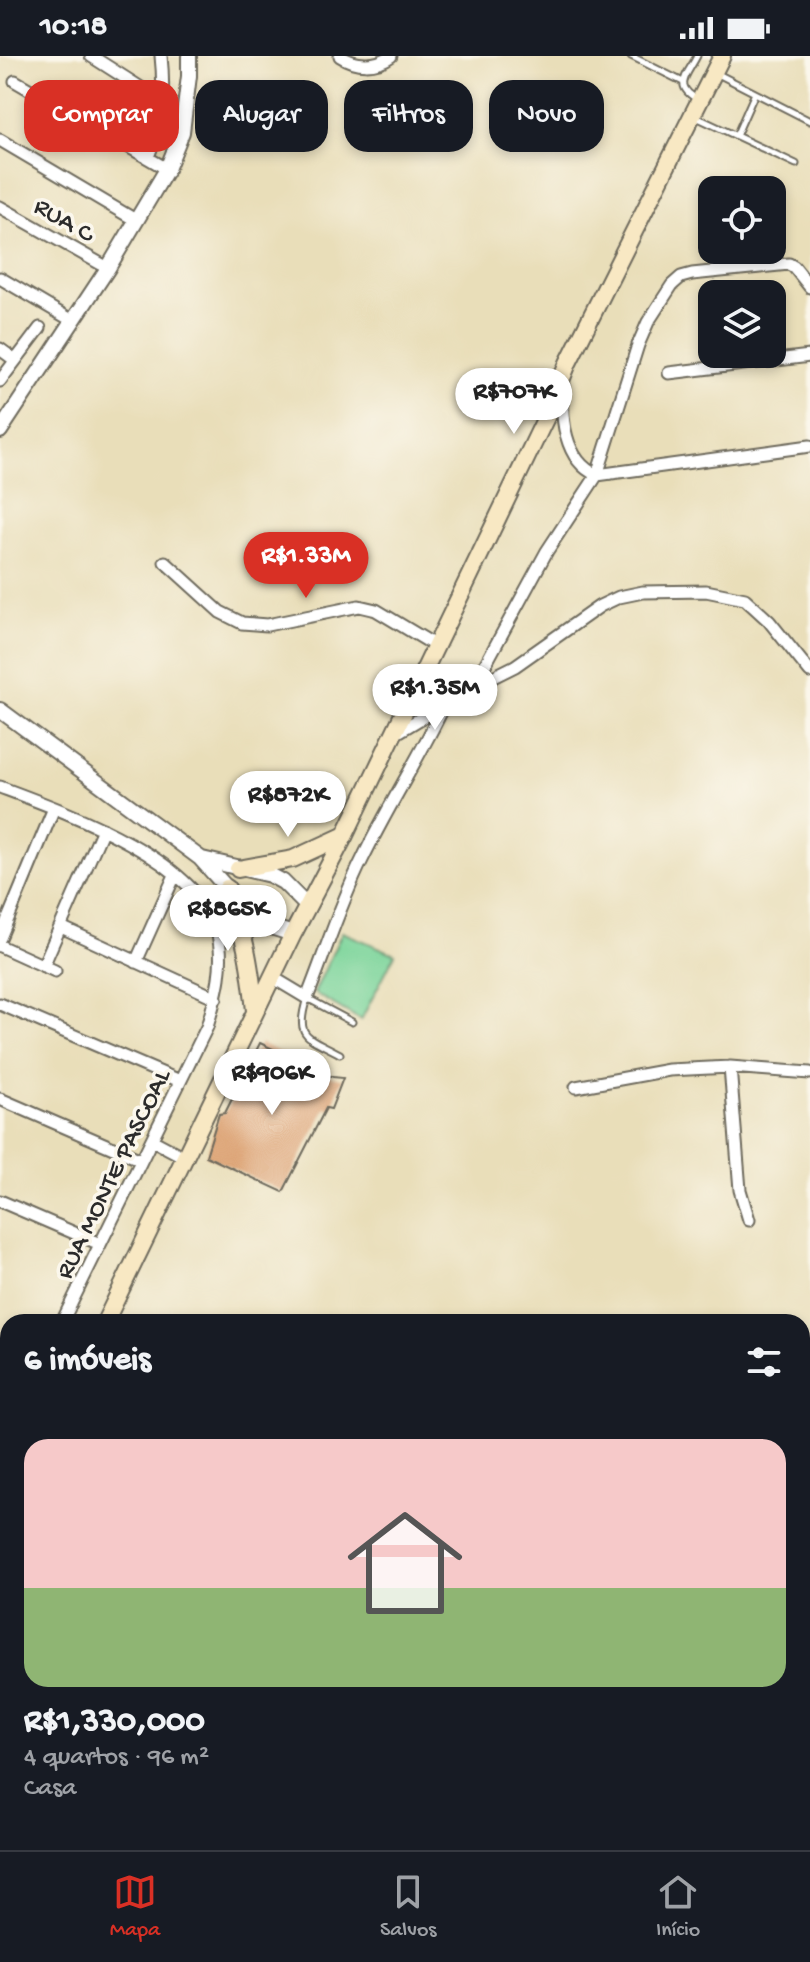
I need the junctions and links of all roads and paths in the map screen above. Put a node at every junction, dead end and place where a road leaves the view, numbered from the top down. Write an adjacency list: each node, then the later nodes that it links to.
1 (91, 56): 10 (street)
2 (161, 56): 11 (street)
3 (189, 56): 22 (street)
4 (340, 56): 5 (street)
5 (391, 56)
6 (631, 56): 13 (lane)
7 (697, 56): 13 (lane)
8 (722, 56): 9 (main road)
9 (714, 72): 14 (lane); 15 (main road)
10 (129, 80)
11 (162, 80)
12 (15, 81): 20 (street)
13 (683, 82): 15 (lane)
14 (755, 93): 16 (lane); 17 (lane)
15 (696, 108): 17 (lane); 33 (main road)
16 (810, 121)
17 (736, 136): 21 (lane)
18 (0, 140): 24 (street)
19 (150, 152): 20 (street)
20 (148, 157): 22 (street)
21 (796, 164)
22 (167, 169): 24 (street)
23 (0, 207): 25 (street, RUA C)
24 (137, 221): 25 (street)
25 (108, 268): 28 (street)
26 (0, 278): 28 (street)
27 (810, 287): 38 (street)
28 (73, 321): 36 (street)
29 (40, 328): 32 (street)
30 (0, 349): 32 (street)
31 (810, 356): 34 (street)
32 (15, 360): 35 (street)
33 (565, 369): 38 (street); 40 (main road)
34 (669, 373)
35 (0, 381)
36 (0, 431)
37 (810, 446): 38 (street)
38 (597, 475): 43 (street)
39 (165, 562): 40 (street)
40 (436, 646): 42 (main road)
41 (810, 672): 43 (street)
42 (420, 679): 44 (street); 47 (main road)
43 (473, 687): 44 (street)
44 (458, 698): 45 (street)
45 (443, 708): 47 (street); 66 (street)
46 (0, 710): 52 (street)
47 (392, 736): 51 (main road)
48 (0, 787): 49 (street, RUA MONTE PASCOAL)
49 (54, 808): 50 (street, RUA MONTE PASCOAL); 59 (street)
50 (103, 829): 54 (street, RUA MONTE PASCOAL); 57 (street)
51 (345, 835): 53 (main road); 56 (main road)
52 (200, 858): 53 (street); 55 (street)
53 (238, 869): 56 (street)
54 (175, 875): 61 (street); 65 (street, RUA MONTE PASCOAL)
55 (227, 888): 58 (street); 68 (main road)
56 (307, 906): 58 (main road)
57 (61, 927): 61 (street); 62 (street)
58 (293, 934): 64 (main road)
59 (0, 938)
60 (0, 946): 62 (street)
61 (136, 962): 65 (street)
62 (43, 966): 63 (street)
63 (55, 971)
64 (272, 977): 66 (street); 68 (main road)
65 (216, 998): 73 (street, RUA MONTE PASCOAL)
66 (307, 998): 69 (lane); 70 (lane)
67 (0, 1004): 73 (street)
68 (255, 1012): 77 (main road)
69 (352, 1022)
70 (340, 1054)
71 (730, 1067): 72 (street); 74 (street); 80 (street)
72 (810, 1073)
73 (180, 1081): 76 (street, RUA MONTE PASCOAL)
74 (576, 1087)
75 (0, 1099): 78 (street)
76 (152, 1140): 77 (street); 78 (street, RUA MONTE PASCOAL)
77 (184, 1157): 83 (main road)
78 (141, 1160): 81 (street, RUA MONTE PASCOAL)
79 (0, 1201): 81 (street)
80 (749, 1220)
81 (100, 1244): 82 (street, RUA MONTE PASCOAL)
82 (66, 1314)
83 (109, 1314)

